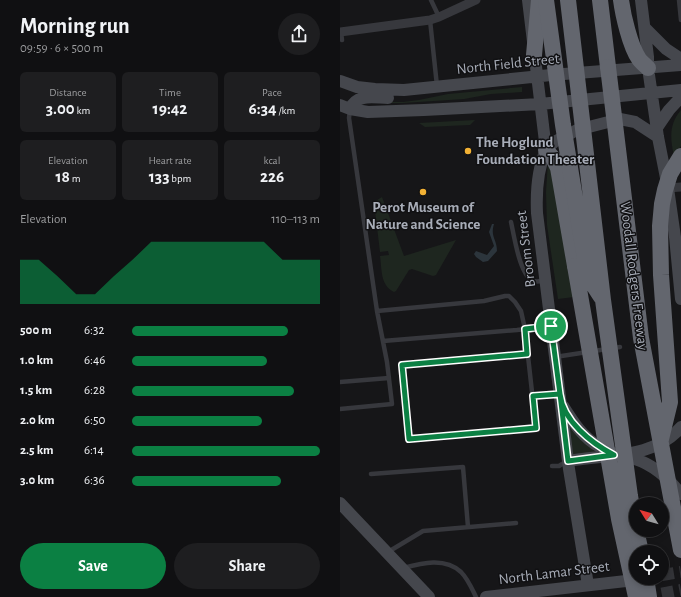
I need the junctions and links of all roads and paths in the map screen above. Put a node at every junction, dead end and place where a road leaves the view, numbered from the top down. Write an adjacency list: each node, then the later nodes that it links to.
1 (431, 0): 11 (lane)
2 (476, 0): 11 (street)
3 (528, 0): 15 (main road, Broom Street)
4 (539, 0): 15 (highway)
5 (546, 0): 36 (highway, bridge)
6 (568, 0): 36 (highway, bridge)
7 (600, 0): 50 (highway, Woodall Rodgers Freeway, bridge)
8 (622, 0): 18 (highway)
9 (641, 0): 13 (main road)
10 (679, 0): 12 (lane)
11 (435, 19): 14 (street); 21 (lane)
12 (681, 20)
13 (645, 28): 16 (main road); 18 (main road)
14 (341, 34)
15 (534, 55): 19 (main road, Broom Street)
16 (681, 59)
17 (681, 65): 18 (main road, North Field Street)
18 (648, 68): 19 (main road, North Field Street); 23 (main road)
19 (538, 77): 21 (main road, North Field Street); 25 (main road, Broom Street)
20 (340, 81): 21 (main road, North Field Street)
21 (437, 87): 26 (main road)
22 (681, 90): 23 (main road)
23 (651, 92): 25 (main road); 27 (main road)
24 (681, 97): 27 (main road)
25 (540, 104): 26 (main road); 28 (main road, Broom Street)
26 (345, 107): 37 (lane)
27 (657, 133): 28 (main road); 31 (main road)
28 (546, 150): 34 (main road, Broom Street); 73 (highway, bridge)
29 (681, 156): 50 (highway, bridge)
30 (681, 187): 31 (street)
31 (668, 188): 33 (main road)
32 (511, 222): 34 (lane)
33 (678, 237): 35 (main road)
34 (546, 280): 38 (main road, Broom Street)
35 (681, 299)
36 (603, 300): 60 (highway, bridge)
37 (377, 311): 39 (lane); 40 (lane)
38 (551, 326): 39 (lane); 43 (main road, Broom Street)
39 (525, 329): 40 (lane); 42 (lane)
40 (383, 341): 44 (lane)
41 (620, 347): 43 (lane)
42 (527, 354): 46 (lane); 46 (lane)
43 (555, 357): 47 (main road, Broom Street)
44 (389, 378): 45 (lane); 48 (lane)
45 (340, 382)
46 (533, 396): 47 (lane)
47 (560, 398): 51 (main road); 52 (main road, Broom Street)
48 (340, 409)
49 (681, 427): 51 (main road)
50 (660, 445): 64 (highway, Woodall Rodgers Freeway, bridge)
51 (614, 455): 52 (main road); 57 (main road)
52 (568, 461): 53 (lane); 68 (main road, Broom Street)
53 (552, 466)
54 (463, 467): 55 (lane); 56 (lane); 63 (lane)
55 (469, 467)
56 (371, 474)
57 (668, 478): 58 (main road); 59 (main road)
58 (681, 481)
59 (681, 494)
60 (630, 497)
61 (340, 503): 65 (main road)
62 (516, 523): 63 (lane)
63 (468, 527): 65 (lane)
64 (681, 550)
65 (387, 553): 66 (main road)
66 (402, 569): 70 (main road); 71 (lane)
67 (626, 581): 68 (main road, North Lamar Street)
68 (588, 585): 72 (main road, North Lamar Street)
69 (647, 585): 74 (highway, bridge)
70 (429, 597)
71 (476, 597)
72 (486, 597)
73 (636, 597)
74 (649, 597)

